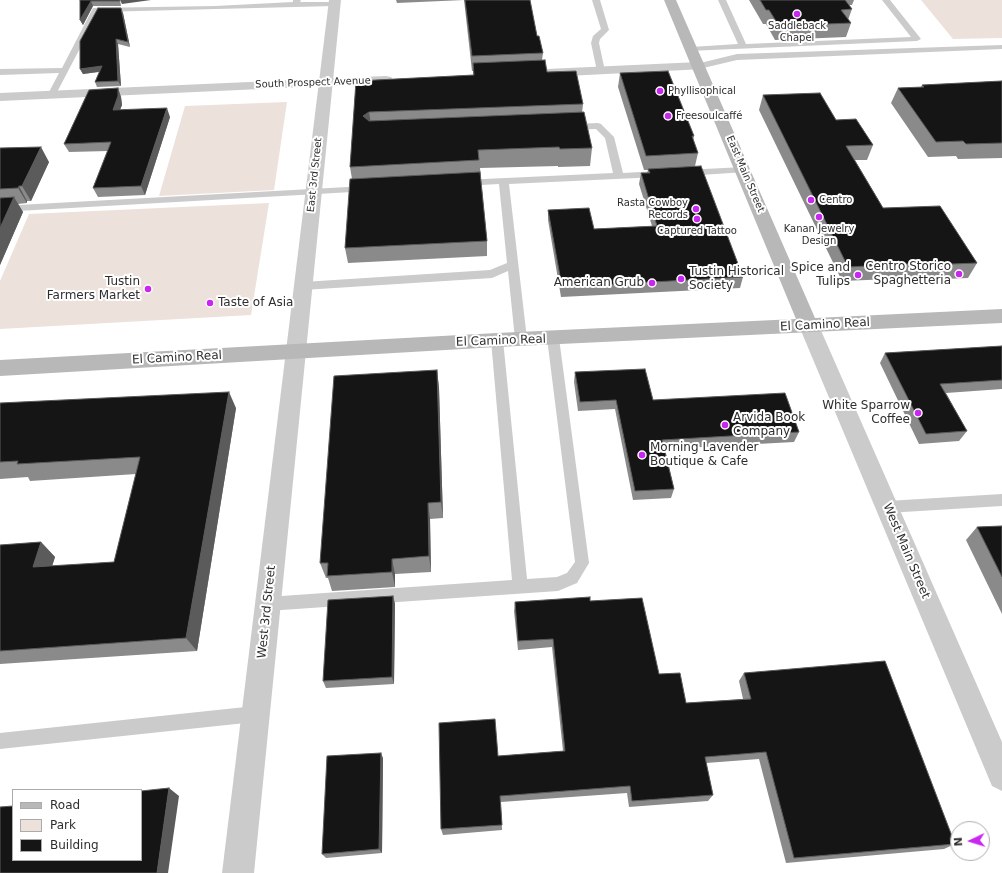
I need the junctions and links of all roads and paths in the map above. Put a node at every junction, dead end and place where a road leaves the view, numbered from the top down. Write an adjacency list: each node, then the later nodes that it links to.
1 (100, 0): 9 (lane)
2 (596, 0): 15 (lane)
3 (670, 0): 12 (main road, East Main Street)
4 (722, 0): 10 (lane)
5 (886, 0): 10 (lane)
6 (297, 2): 7 (lane); 8 (lane)
7 (335, 2): 19 (street, East 3rd Street)
8 (206, 4): 9 (lane)
9 (96, 10): 14 (lane)
10 (743, 46): 12 (lane)
11 (1002, 47): 13 (lane)
12 (691, 48): 13 (main road, East Main Street)
13 (699, 66): 15 (street); 23 (main road, East Main Street)
14 (65, 70): 16 (lane); 20 (lane)
15 (601, 71): 17 (street)
16 (0, 72)
17 (530, 74)
18 (396, 80): 19 (street, South Prospect Avenue)
19 (325, 83): 20 (street, South Prospect Avenue); 28 (street, East 3rd Street)
20 (52, 94): 21 (street, South Prospect Avenue)
21 (0, 97)
22 (559, 128): 24 (lane)
23 (743, 170): 24 (lane); 33 (main road, East Main Street)
24 (619, 176): 25 (lane)
25 (504, 181): 26 (lane); 30 (lane)
26 (457, 184)
27 (377, 189): 28 (lane)
28 (313, 192): 29 (lane); 31 (street, East 3rd Street)
29 (0, 209)
30 (513, 265): 31 (lane); 35 (lane)
31 (303, 286): 37 (street, East 3rd Street)
32 (1002, 316): 33 (main road, El Camino Real)
33 (810, 326): 34 (main road, El Camino Real); 40 (street, West Main Street)
34 (553, 338): 35 (main road, El Camino Real); 41 (lane)
35 (521, 339): 36 (main road, El Camino Real)
36 (497, 340): 37 (main road, El Camino Real); 41 (lane)
37 (296, 351): 38 (main road, El Camino Real); 42 (street, West 3rd Street)
38 (0, 368)
39 (1002, 500): 40 (lane)
40 (887, 507): 45 (street, West Main Street)
41 (520, 585): 42 (lane)
42 (267, 604): 43 (street, West 3rd Street)
43 (255, 714): 44 (lane); 46 (street, West 3rd Street)
44 (0, 741)
45 (1002, 776)
46 (238, 873)

